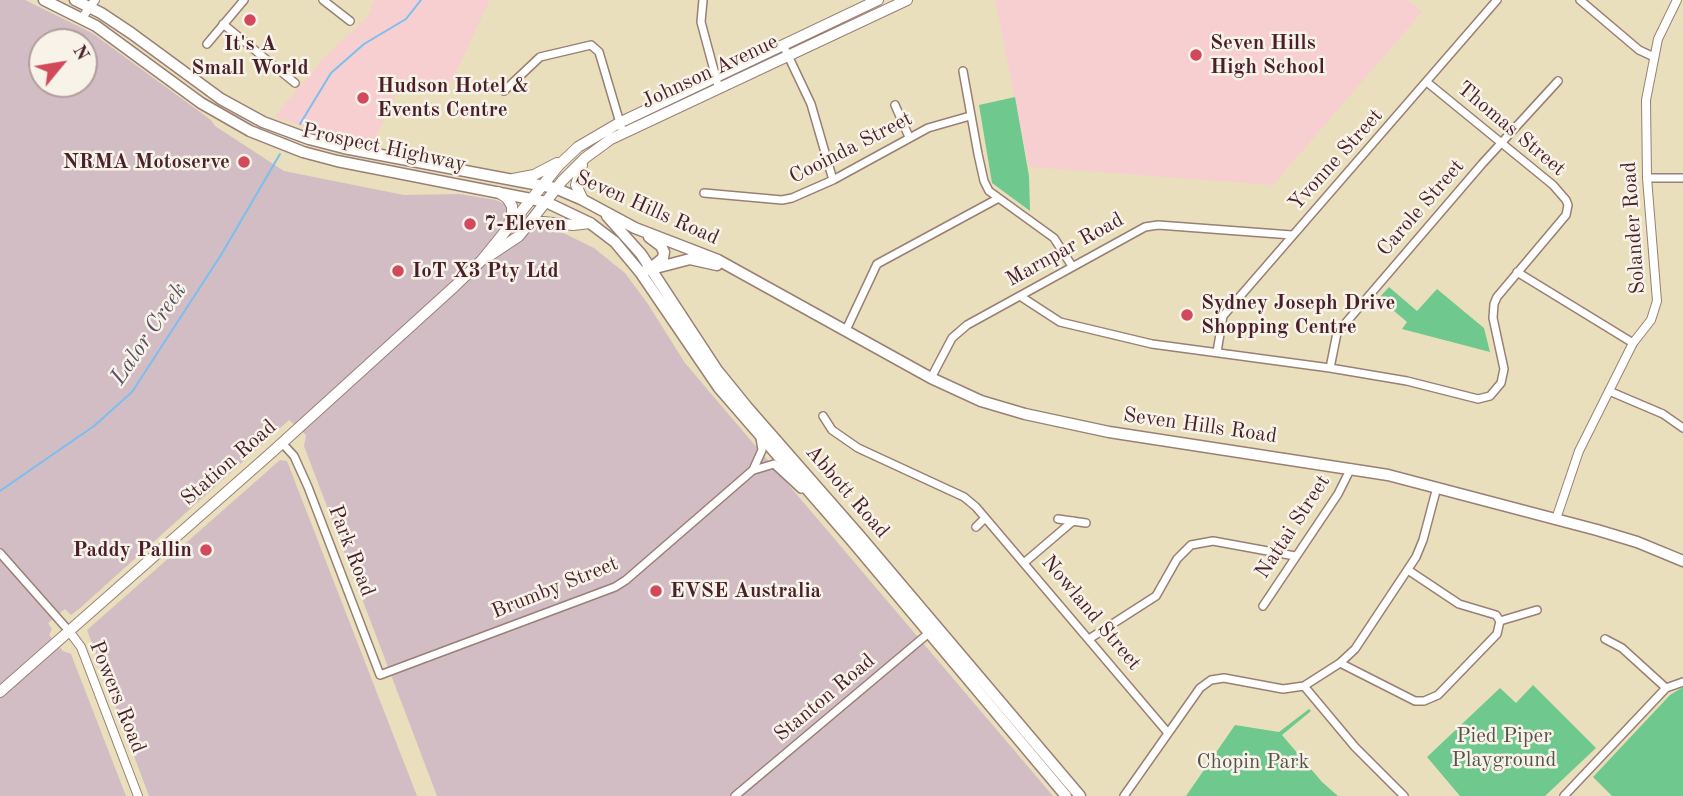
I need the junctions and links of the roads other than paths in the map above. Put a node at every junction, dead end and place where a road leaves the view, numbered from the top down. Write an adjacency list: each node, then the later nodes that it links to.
1 (44, 0): 12 (main road, Prospect Highway)
2 (75, 0): 11 (main road, Prospect Highway)
3 (244, 0): 14 (street)
4 (323, 0): 13 (street)
5 (703, 0): 20 (street)
6 (878, 0): 16 (main road, Johnson Avenue)
7 (907, 0): 17 (main road, Johnson Avenue)
8 (1497, 0): 23 (street, Yvonne Street)
9 (1580, 0): 18 (street)
10 (1677, 0): 18 (street, Solander Road)
11 (92, 4): 12 (street); 35 (main road, Prospect Highway)
12 (82, 19): 38 (main road, Prospect Highway)
13 (350, 21)
14 (223, 24): 15 (street); 22 (street)
15 (207, 44)
16 (783, 45): 17 (street); 20 (main road, Johnson Avenue)
17 (788, 56): 24 (main road, Johnson Avenue); 36 (street)
18 (1654, 57): 33 (street, Solander Road)
19 (963, 71): 27 (street)
20 (716, 78): 24 (street); 28 (main road, Johnson Avenue)
21 (1558, 81): 30 (street, Carole Street)
22 (295, 83)
23 (1428, 83): 30 (street, Thomas Street); 49 (street, Yvonne Street)
24 (719, 89): 28 (main road, Johnson Avenue)
25 (505, 91): 28 (street)
26 (895, 105): 29 (street)
27 (970, 116): 29 (street, Cooinda Street); 41 (street)
28 (621, 128): 31 (main road, Johnson Avenue); 32 (main road, Johnson Avenue)
29 (909, 138): 36 (street, Cooinda Street)
30 (1502, 143): 54 (street, Thomas Street); 59 (street, Carole Street)
31 (569, 155): 35 (main road); 37 (main road, Johnson Avenue)
32 (585, 158): 37 (main road, Johnson Avenue); 42 (main road)
33 (1647, 178): 34 (street); 57 (street, Solander Road)
34 (1683, 178)
35 (510, 179): 37 (main road, Prospect Highway)
36 (832, 180): 39 (street, Cooinda Street)
37 (550, 186): 40 (main road, Johnson Avenue); 42 (main road, Seven Hills Road); 43 (main road, Johnson Avenue)
38 (496, 191): 40 (main road, Prospect Highway); 48 (main road)
39 (704, 193)
40 (533, 198): 43 (main road, Prospect Highway); 48 (main road, Station Road)
41 (997, 198): 51 (street); 56 (street)
42 (583, 200): 44 (main road, Seven Hills Road)
43 (546, 202): 45 (main road, Station Road); 46 (main road, Seven Hills Road)
44 (596, 207): 47 (main road, Seven Hills Road); 53 (main road, Abbott Road)
45 (530, 223): 46 (main road); 50 (main road, Station Road)
46 (590, 223): 53 (main road, Abbott Road)
47 (635, 228): 52 (main road, Seven Hills Road); 53 (main road)
48 (505, 233): 50 (main road, Station Road)
49 (1292, 235): 51 (street, Marnpar Road); 58 (street, Yvonne Street)
50 (482, 260): 65 (main road, Station Road)
51 (1072, 266): 55 (street, Marnpar Road)
52 (733, 269): 53 (main road, Seven Hills Road); 56 (main road, Seven Hills Road)
53 (645, 270): 64 (main road, Abbott Road); 84 (main road, Abbott Road)
54 (1517, 272): 57 (street); 59 (street)
55 (1020, 296): 58 (street); 60 (street, Marnpar Road)
56 (846, 330): 60 (main road, Seven Hills Road)
57 (1633, 343): 61 (street, Solander Road)
58 (1217, 352): 59 (street)
59 (1331, 368)
60 (932, 378): 66 (main road, Seven Hills Road)
61 (1609, 391): 63 (street); 72 (street, Solander Road)
62 (823, 416): 70 (street, Nowland Street)
63 (1683, 428)
64 (758, 433): 67 (street); 69 (main road, Abbott Road)
65 (282, 443): 85 (main road, Station Road); 89 (street, Park Road)
66 (1351, 468): 68 (main road, Seven Hills Road); 77 (street, Nattai Street)
67 (753, 470): 69 (street); 89 (street, Brumby Street)
68 (1437, 487): 72 (main road, Seven Hills Road); 80 (street)
69 (812, 495): 84 (main road, Abbott Road)
70 (985, 518): 75 (street); 79 (street, Nowland Street)
71 (1058, 519): 73 (street)
72 (1556, 519): 78 (main road, Seven Hills Road)
73 (1073, 521): 74 (street); 79 (street)
74 (1087, 523)
75 (976, 527)
76 (0, 553): 85 (street, Powers Road)
77 (1295, 556): 81 (street, Nattai Street); 86 (street)
78 (1683, 561)
79 (1025, 562): 86 (street, Nowland Street)
80 (1408, 570): 83 (street); 88 (street)
81 (1263, 606)
82 (1537, 610): 83 (street)
83 (1500, 621): 88 (street)
84 (933, 629): 96 (street, Stanton Road); 97 (main road, Abbott Road); 98 (main road, Abbott Road)
85 (69, 631): 93 (main road, Station Road); 95 (street, Powers Road)
86 (1089, 639): 94 (street, Nowland Street)
87 (1605, 639): 92 (street)
88 (1340, 663): 91 (street)
89 (380, 675)
90 (1683, 682): 92 (street)
91 (1304, 686): 94 (street); 100 (street)
92 (1666, 688): 101 (street)
93 (0, 692)
94 (1168, 733): 99 (street)
95 (138, 796)
96 (735, 796)
97 (1066, 796)
98 (1080, 796)
99 (1124, 796)
100 (1404, 796)
101 (1564, 796)

